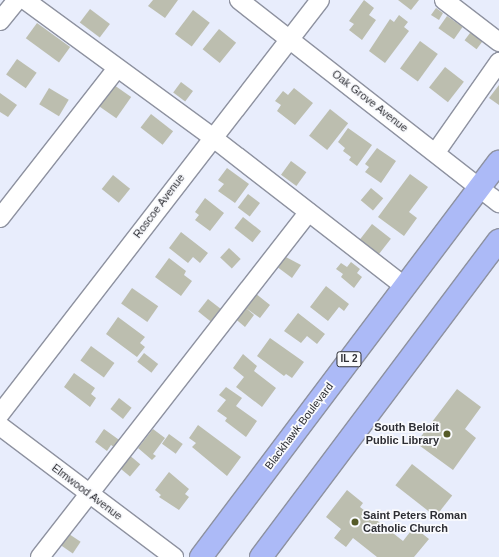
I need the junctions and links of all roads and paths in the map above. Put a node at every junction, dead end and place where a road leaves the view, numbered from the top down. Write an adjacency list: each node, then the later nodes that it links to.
1 (17, 0): 7 (street)
2 (24, 0): 11 (street)
3 (239, 0): 8 (street, Oak Grove Avenue)
4 (320, 0): 8 (street, Roscoe Avenue)
5 (444, 0): 6 (street)
6 (463, 6): 9 (street)
7 (0, 21)
8 (290, 39): 12 (street, Roscoe Avenue); 13 (street, Oak Grove Avenue)
9 (499, 42)
10 (499, 62): 13 (street)
11 (118, 68): 12 (street); 18 (street)
12 (212, 137): 17 (street); 21 (street, Roscoe Avenue)
13 (436, 152): 15 (street, Oak Grove Avenue)
14 (499, 162): 15 (main road, Blackhawk Boulevard / IL 2)
15 (480, 187): 16 (street, Oak Grove Avenue); 20 (main road, Blackhawk Boulevard / IL 2)
16 (499, 204)
17 (309, 212): 20 (street); 23 (street)
18 (0, 218)
19 (499, 240): 27 (main road)
20 (403, 285): 26 (main road, Blackhawk Boulevard / IL 2)
21 (0, 414)
22 (0, 426): 23 (street, Elmwood Avenue)
23 (90, 495): 24 (street); 25 (street, Elmwood Avenue)
24 (40, 557)
25 (174, 557)
26 (201, 557)
27 (261, 557)

